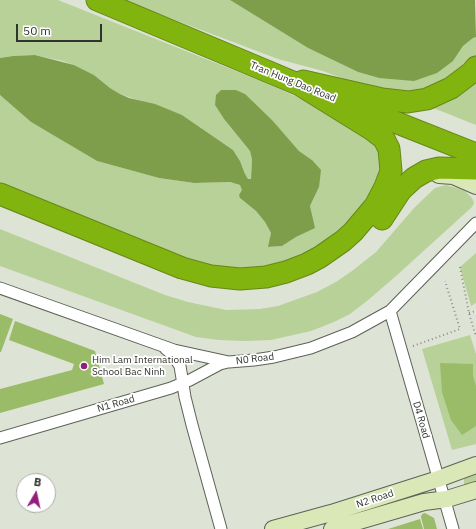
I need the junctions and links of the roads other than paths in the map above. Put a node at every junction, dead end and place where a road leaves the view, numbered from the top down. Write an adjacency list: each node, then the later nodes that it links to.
1 (104, 3): 3 (highway, Tran Hung Dao Road)
2 (476, 67): 3 (highway)
3 (272, 73): 4 (highway, Tran Hung Dao Road)
4 (300, 85): 5 (highway, Tran Hung Dao Road); 9 (highway)
5 (476, 154)
6 (476, 169): 7 (highway)
7 (414, 178): 8 (street); 10 (highway)
8 (476, 186)
9 (0, 194)
10 (0, 207)
11 (476, 223): 13 (street, N0 Road)
12 (0, 288): 14 (street, N0 Road)
13 (390, 311): 15 (street, N0 Road); 19 (street, D4 Road)
14 (159, 345): 15 (street, N0 Road); 16 (street)
15 (229, 362): 16 (street, N1 Road)
16 (182, 384): 17 (street, N1 Road); 24 (street)
17 (0, 438)
18 (476, 465): 19 (street, N2 Road)
19 (438, 479): 21 (street, D4 Road); 22 (street, N2 Road)
20 (476, 490): 21 (street, N2 Road)
21 (444, 499): 23 (street, N2 Road); 26 (street, D4 Road)
22 (331, 513): 23 (street); 25 (street, N2 Road)
23 (334, 528)
24 (221, 529)
25 (273, 529)
26 (453, 529)

